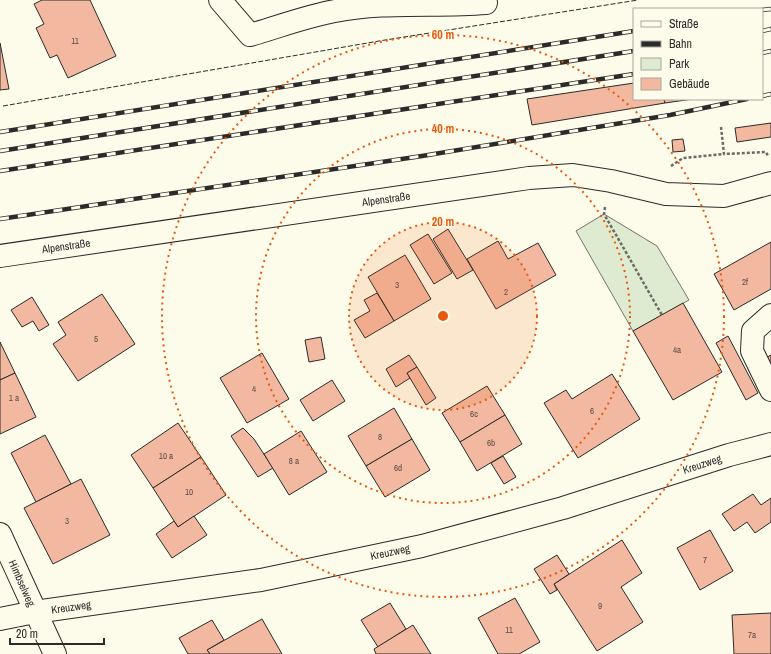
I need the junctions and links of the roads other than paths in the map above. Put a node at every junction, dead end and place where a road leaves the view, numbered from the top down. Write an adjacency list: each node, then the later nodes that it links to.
1 (220, 0): 2 (street)
2 (486, 3)
3 (771, 183): 4 (street, Alpenstraße)
4 (0, 256)
5 (771, 315): 6 (street)
6 (771, 390)
7 (771, 444): 9 (street, Kreuzweg)
8 (0, 534): 9 (street, Himbselweg)
9 (35, 612): 10 (street, Kreuzweg); 11 (street, Himbselweg)
10 (0, 619)
11 (54, 654)

